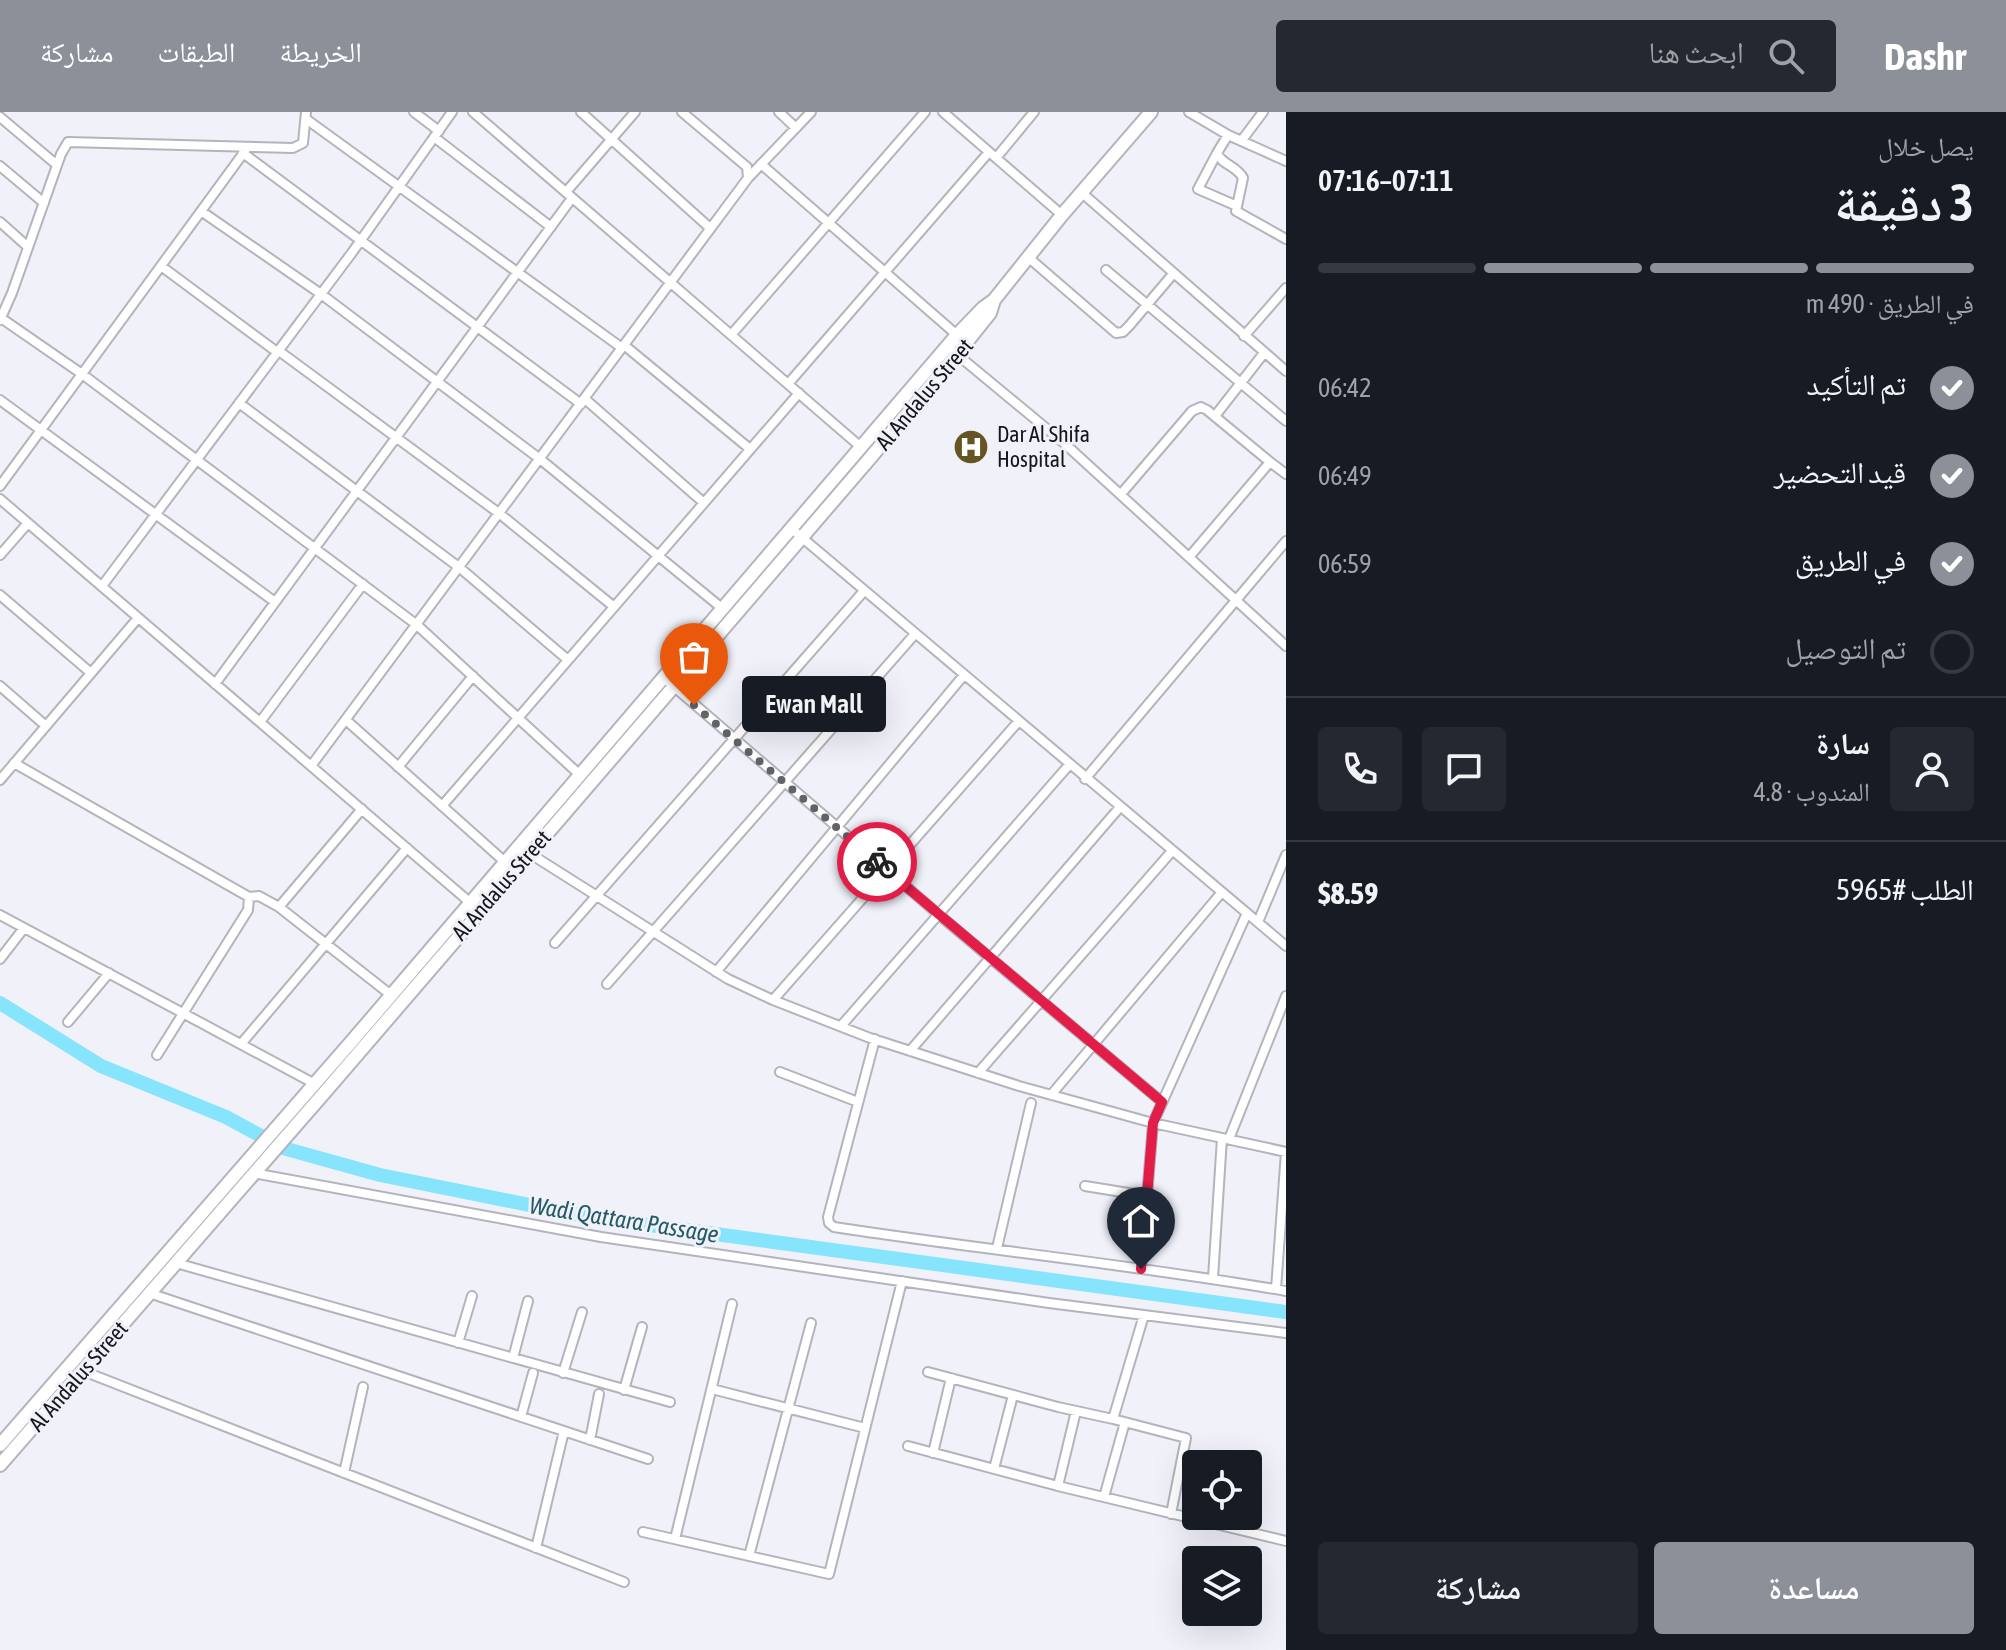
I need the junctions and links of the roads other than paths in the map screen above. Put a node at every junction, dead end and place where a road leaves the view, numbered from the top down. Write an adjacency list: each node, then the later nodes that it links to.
1 (414, 112): 18 (street)
2 (452, 112): 18 (street)
3 (473, 112): 32 (street)
4 (581, 112): 20 (street)
5 (635, 112): 20 (street)
6 (682, 112): 29 (street)
7 (779, 112): 17 (street)
8 (811, 112): 17 (street)
9 (925, 112): 38 (street)
10 (944, 112): 24 (street)
11 (1034, 112): 24 (street)
12 (1151, 112): 31 (main road, Al Andalus Street)
13 (1189, 112): 19 (street)
14 (1263, 112): 21 (street)
15 (1, 115): 27 (street)
16 (306, 116): 22 (street); 30 (street)
17 (796, 128): 26 (street)
18 (436, 134): 30 (street); 39 (street)
19 (1228, 135): 21 (street); 23 (street)
20 (612, 139): 32 (street); 40 (street)
21 (1242, 140): 25 (street)
22 (246, 150): 27 (street); 35 (street); 42 (street)
23 (1217, 153): 34 (street); 34 (street)
24 (992, 155): 36 (street); 48 (street)
25 (1286, 161)
26 (761, 164): 29 (street); 38 (street)
27 (57, 165): 33 (street)
28 (0, 166): 33 (street)
29 (748, 178): 40 (street)
30 (400, 185): 42 (street); 47 (street)
31 (1081, 192): 36 (main road, Al Andalus Street); 49 (street)
32 (569, 195): 39 (street); 50 (street)
33 (44, 203): 43 (street)
34 (1237, 206): 41 (street)
35 (201, 211): 45 (street); 52 (street)
36 (1062, 215): 44 (main road, Al Andalus Street)
37 (0, 222): 43 (street)
38 (829, 223): 48 (street); 58 (street)
39 (551, 227): 47 (street)
40 (710, 228): 50 (street)
41 (1286, 239)
42 (360, 240): 52 (street); 57 (street)
43 (28, 247): 54 (street)
44 (1029, 258): 53 (main road, Al Andalus Street); 55 (street)
45 (161, 266): 62 (street); 66 (street)
46 (1106, 270): 55 (street)
47 (519, 272): 57 (street); 61 (street)
48 (885, 272): 59 (street); 69 (street)
49 (1173, 274): 55 (street); 60 (street)
50 (670, 282): 58 (street); 61 (street)
51 (1286, 288): 60 (street)
52 (321, 294): 62 (street); 67 (street)
53 (994, 300): 59 (main road, Al Andalus Street); 63 (main road, Al Andalus Street)
54 (3, 305): 56 (street)
55 (1148, 305): 68 (street)
56 (0, 319): 66 (street)
57 (478, 328): 67 (street); 72 (street)
58 (731, 335): 69 (street)
59 (957, 335): 63 (main road, Al Andalus Street)
60 (1244, 336): 64 (street)
61 (623, 346): 72 (street); 79 (street)
62 (278, 351): 73 (street); 77 (street)
63 (952, 351): 78 (main road, Al Andalus Street); 86 (street); 92 (main road, Al Andalus Street)
64 (1264, 353): 65 (street); 68 (street)
65 (1286, 371)
66 (82, 374): 76 (street); 81 (street)
67 (438, 382): 77 (street); 80 (street)
68 (1241, 383): 74 (street); 75 (street)
69 (788, 384): 70 (street)
70 (799, 393): 78 (street); 79 (street)
71 (0, 400): 76 (street)
72 (583, 401): 80 (street); 88 (street)
73 (239, 403): 81 (street); 85 (street)
74 (1215, 416): 82 (street); 86 (street)
75 (1286, 421)
76 (41, 430): 84 (street); 89 (street)
77 (397, 438): 85 (street); 90 (street)
78 (862, 448): 92 (main road, Al Andalus Street)
79 (750, 449): 88 (street)
80 (540, 459): 90 (street); 97 (street)
81 (197, 460): 89 (street); 94 (street)
82 (1270, 462): 83 (street); 98 (street)
83 (1286, 474)
84 (0, 486)
85 (357, 492): 94 (street); 100 (street)
86 (1121, 494): 98 (street)
87 (0, 499): 91 (street)
88 (704, 503): 97 (street)
89 (157, 514): 102 (street); 106 (street)
90 (500, 514): 100 (street); 107 (street)
91 (28, 523): 96 (street); 102 (street)
92 (797, 534): 103 (street); 108 (main road, Al Andalus Street); 117 (main road, Al Andalus Street)
93 (1286, 541): 95 (street)
94 (316, 548): 101 (street); 106 (street)
95 (1276, 552): 99 (street); 105 (street)
96 (0, 555)
97 (658, 556): 107 (street); 108 (street)
98 (1190, 556): 105 (street)
99 (1286, 560)
100 (460, 568): 110 (street); 113 (street)
101 (363, 584): 110 (street); 122 (street)
102 (102, 586): 109 (street)
103 (864, 591): 111 (street); 125 (street)
104 (0, 595): 114 (street)
105 (1236, 598): 112 (street); 132 (street)
106 (275, 602): 118 (street)
107 (613, 606): 113 (street)
108 (723, 609): 117 (main road, Al Andalus Street)
109 (138, 618): 114 (street); 118 (street)
110 (417, 625): 116 (street); 121 (street)
111 (915, 634): 115 (street); 133 (street)
112 (1286, 646)
113 (568, 660): 120 (street)
114 (91, 673): 124 (street)
115 (964, 675): 123 (street); 137 (street)
116 (473, 676): 120 (street); 129 (street)
117 (668, 682): 125 (street); 130 (main road, Al Andalus Street); 140 (main road, Al Andalus Street)
118 (215, 684): 122 (street)
119 (0, 686): 124 (street)
120 (519, 719): 130 (street); 134 (street)
121 (346, 720): 128 (street); 129 (street)
122 (260, 722): 128 (street)
123 (1018, 722): 127 (street); 143 (street)
124 (46, 726): 126 (street)
125 (735, 741): 133 (street); 146 (street)
126 (14, 763): 131 (street); 145 (street)
127 (1069, 765): 132 (street); 150 (street)
128 (311, 766): 136 (street)
129 (398, 767): 134 (street)
130 (580, 775): 142 (main road, Al Andalus Street)
131 (1, 777)
132 (1085, 779): 135 (street)
133 (785, 783): 137 (street); 154 (street)
134 (442, 806): 142 (street)
135 (1120, 807): 139 (street); 158 (street)
136 (362, 809): 138 (street); 148 (street)
137 (837, 827): 143 (street); 160 (street)
138 (407, 848): 147 (street); 155 (street)
139 (1172, 851): 144 (street); 166 (street)
140 (529, 853): 146 (street); 147 (main road, Al Andalus Street)
141 (1286, 855): 152 (street)
142 (505, 862): 147 (main road, Al Andalus Street)
143 (886, 870): 150 (street); 165 (street)
144 (1222, 892): 149 (street); 172 (street)
145 (249, 897): 148 (street); 167 (street)
146 (598, 898): 154 (street); 156 (street)
147 (474, 906): 163 (main road, Al Andalus Street); 183 (main road, Al Andalus Street)
148 (279, 907): 155 (street)
149 (1247, 913): 152 (street); 180 (street)
150 (938, 914): 158 (street); 169 (street)
151 (0, 915): 153 (street)
152 (1258, 922): 157 (street)
153 (24, 928): 159 (street); 161 (street)
154 (654, 933): 160 (street); 162 (street)
155 (326, 943): 163 (street); 171 (street)
156 (555, 943)
157 (1286, 946)
158 (990, 958): 166 (street); 173 (street)
159 (0, 959)
160 (716, 972): 165 (street)
161 (109, 973): 167 (street); 168 (street)
162 (607, 984)
163 (391, 995): 177 (main road, Al Andalus Street)
164 (1286, 996): 184 (street)
165 (773, 1000): 169 (street)
166 (1042, 1001): 172 (street); 176 (street)
167 (182, 1013): 171 (street); 174 (street)
168 (68, 1022)
169 (841, 1026): 170 (street)
170 (875, 1039): 173 (street); 179 (street)
171 (241, 1044): 177 (street)
172 (1094, 1044): 178 (street); 180 (street)
173 (910, 1051): 176 (street)
174 (157, 1055)
175 (780, 1072): 179 (street)
176 (978, 1073): 178 (street)
177 (315, 1084): 183 (main road, Al Andalus Street)
178 (1051, 1095): 182 (street)
179 (858, 1102): 190 (street)
180 (1162, 1102): 182 (street)
181 (1031, 1103): 190 (street)
182 (1153, 1123): 184 (street); 189 (street)
183 (278, 1135): 186 (main road, Al Andalus Street)
184 (1225, 1139): 185 (street); 193 (street)
185 (1286, 1152): 195 (street)
186 (261, 1154): 187 (main road, Al Andalus Street); 226 (main road, Al Andalus Street)
187 (253, 1173): 191 (main road, Al Andalus Street); 194 (street)
188 (1085, 1186): 189 (street)
189 (1147, 1196): 192 (street)
190 (997, 1248): 192 (street)
191 (176, 1263): 196 (main road, Al Andalus Street); 205 (street)
192 (1141, 1269): 193 (street)
193 (1213, 1278): 195 (street)
194 (902, 1281): 201 (street); 223 (street)
195 (1281, 1290)
196 (149, 1293): 207 (main road, Al Andalus Street); 220 (street)
197 (472, 1296): 205 (street)
198 (528, 1301): 206 (street)
199 (732, 1304): 213 (street)
200 (582, 1312): 210 (street)
201 (1144, 1315): 204 (street); 221 (street)
202 (811, 1323): 218 (street)
203 (642, 1327): 214 (street)
204 (1286, 1333)
205 (458, 1343): 206 (street)
206 (513, 1358): 210 (street)
207 (83, 1371): 230 (main road, Al Andalus Street); 232 (street)
208 (928, 1372): 211 (street)
209 (533, 1373): 220 (street)
210 (563, 1373): 214 (street)
211 (951, 1378): 216 (street); 228 (street)
212 (363, 1387): 232 (street)
213 (712, 1389): 218 (street); 237 (street)
214 (624, 1390): 217 (street)
215 (599, 1394): 225 (street)
216 (1013, 1395): 219 (street); 231 (street)
217 (670, 1402)
218 (787, 1408): 223 (street); 240 (street)
219 (1076, 1411): 221 (street); 233 (street)
220 (521, 1417): 224 (street)
221 (1113, 1419): 222 (street)
222 (1125, 1422): 234 (street); 235 (street)
223 (865, 1428): 240 (street)
224 (564, 1431): 225 (street); 239 (street)
225 (590, 1440): 229 (street)
226 (0, 1445)
227 (908, 1446): 228 (street)
228 (933, 1453): 231 (street)
229 (648, 1459)
230 (0, 1465)
231 (994, 1469): 233 (street)
232 (344, 1473): 239 (street)
233 (1058, 1486): 234 (street)
234 (1104, 1497): 235 (street)
235 (1171, 1514): 238 (street)
236 (643, 1532): 237 (street)
237 (675, 1539): 240 (street)
238 (1286, 1541)
239 (536, 1548): 241 (street)
240 (749, 1556)
241 (624, 1582)

